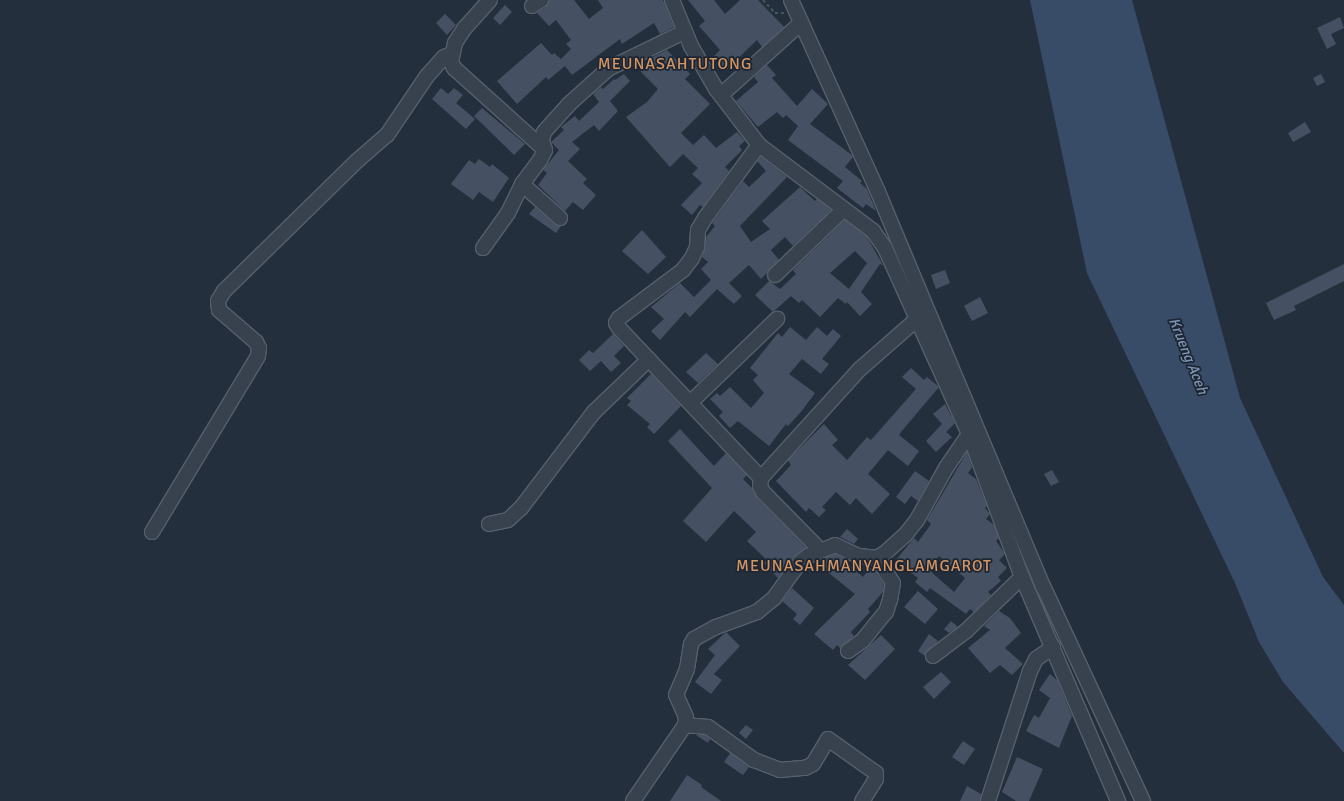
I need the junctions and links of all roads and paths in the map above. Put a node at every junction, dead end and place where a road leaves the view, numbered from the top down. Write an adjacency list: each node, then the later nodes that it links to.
1 (490, 0): 6 (street)
2 (672, 0): 5 (street)
3 (763, 0): 4 (path)
4 (796, 11): 7 (street); 34 (street)
5 (684, 32): 7 (street); 9 (street)
6 (452, 54): 9 (street); 22 (street)
7 (721, 95): 8 (street)
8 (759, 145): 11 (street); 17 (street)
9 (545, 150): 10 (street)
10 (522, 184): 12 (street); 13 (street)
11 (843, 210): 14 (street); 16 (street)
12 (560, 218)
13 (483, 248)
14 (775, 275)
15 (777, 319): 18 (street)
16 (916, 320): 19 (street); 20 (street)
17 (649, 359): 18 (street); 21 (street)
18 (691, 402): 20 (street)
19 (969, 434): 24 (street); 25 (street)
20 (761, 478): 23 (street)
21 (489, 524)
22 (152, 532)
23 (816, 546)
24 (877, 558): 27 (street); 29 (street)
25 (1022, 577): 26 (street); 28 (street)
26 (1053, 647): 32 (street); 33 (street)
27 (848, 651)
28 (933, 656)
29 (685, 725): 30 (street); 31 (street)
30 (633, 801)
31 (862, 801)
32 (988, 801)
33 (1118, 801)
34 (1143, 801)

